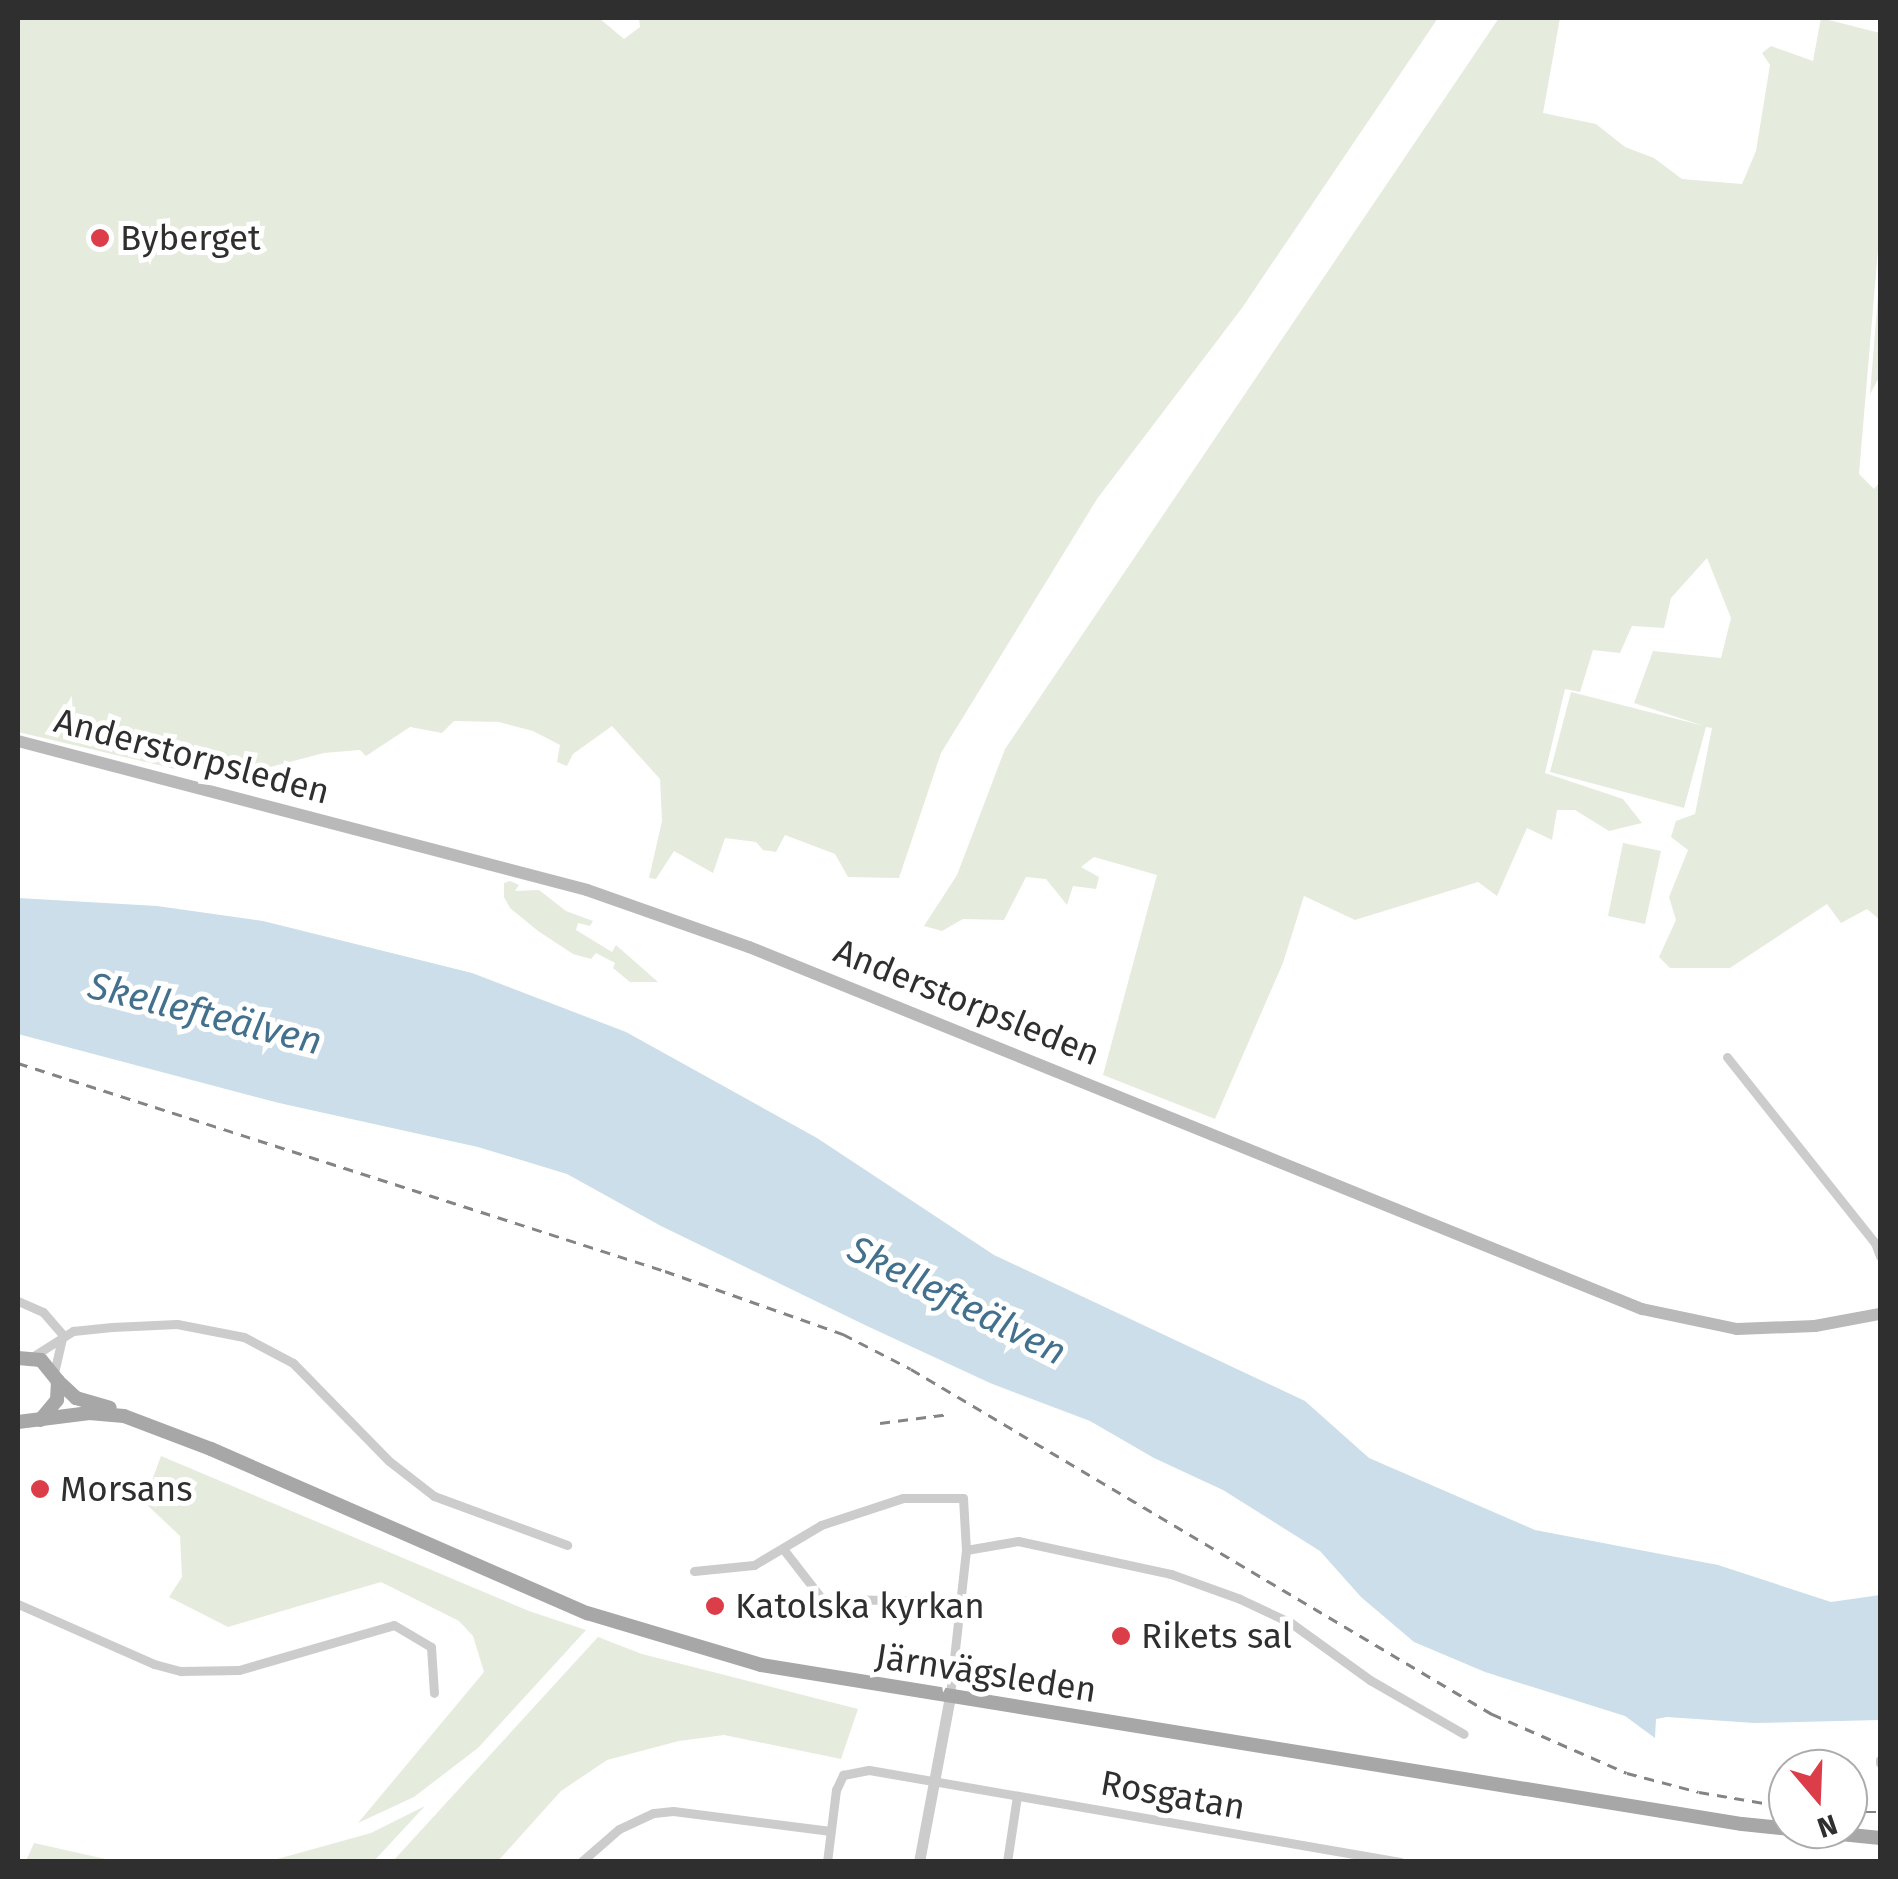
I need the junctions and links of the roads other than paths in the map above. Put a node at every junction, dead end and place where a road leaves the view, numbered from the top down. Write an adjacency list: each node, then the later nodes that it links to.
1 (18, 741): 5 (main road, Anderstorpsleden)
2 (1727, 1057): 3 (street)
3 (1880, 1256)
4 (18, 1301): 6 (street)
5 (1880, 1314)
6 (64, 1335): 7 (street); 8 (street); 11 (street)
7 (22, 1357): 8 (main road, Järnvägsleden)
8 (56, 1377): 9 (main road, Järnvägsleden); 10 (main road)
9 (124, 1416): 10 (main road, Järnvägsleden); 18 (main road, Järnvägsleden)
10 (26, 1424)
11 (567, 1545)
12 (784, 1550): 13 (street); 14 (street); 15 (street)
13 (966, 1550): 15 (street); 19 (street)
14 (694, 1572)
15 (961, 1600): 18 (street)
16 (18, 1604): 17 (street)
17 (434, 1694)
18 (950, 1696): 20 (street); 23 (main road, Järnvägsleden)
19 (1464, 1734)
20 (937, 1781): 21 (street, Rosgatan); 22 (street, Rosgatan); 26 (street)
21 (1017, 1796): 27 (street); 28 (street, Rosgatan)
22 (831, 1831): 24 (street); 25 (street)
23 (1880, 1838)
24 (581, 1862)
25 (827, 1862)
26 (919, 1862)
27 (1007, 1862)
28 (1400, 1862)

